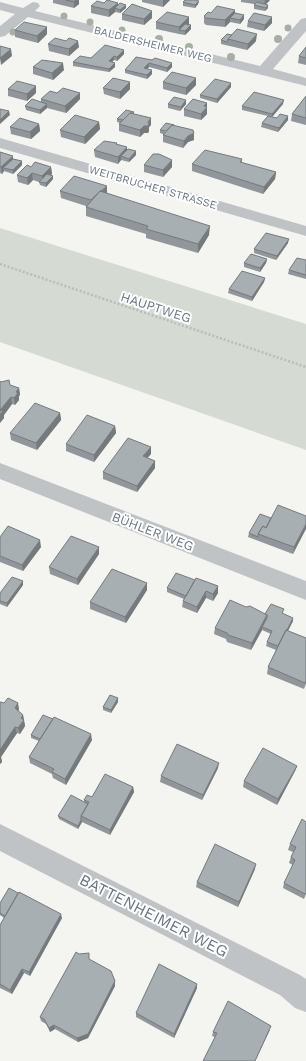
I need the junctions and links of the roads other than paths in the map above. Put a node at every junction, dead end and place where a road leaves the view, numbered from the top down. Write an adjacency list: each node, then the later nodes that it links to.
1 (40, 0): 3 (street)
2 (0, 6): 3 (street, BALDERSHEIMER WEG)
3 (25, 12): 5 (street); 6 (street, BALDERSHEIMER WEG)
4 (306, 22): 6 (street)
5 (0, 33)
6 (264, 71): 7 (street, BALDERSHEIMER WEG)
7 (306, 82)
8 (0, 143): 9 (street, WEITBRUCHER STRASSE)
9 (306, 231)
10 (0, 471): 11 (street, BÜHLER WEG)
11 (306, 591)
12 (0, 837): 13 (street, BATTENHEIMER WEG)
13 (306, 997)

